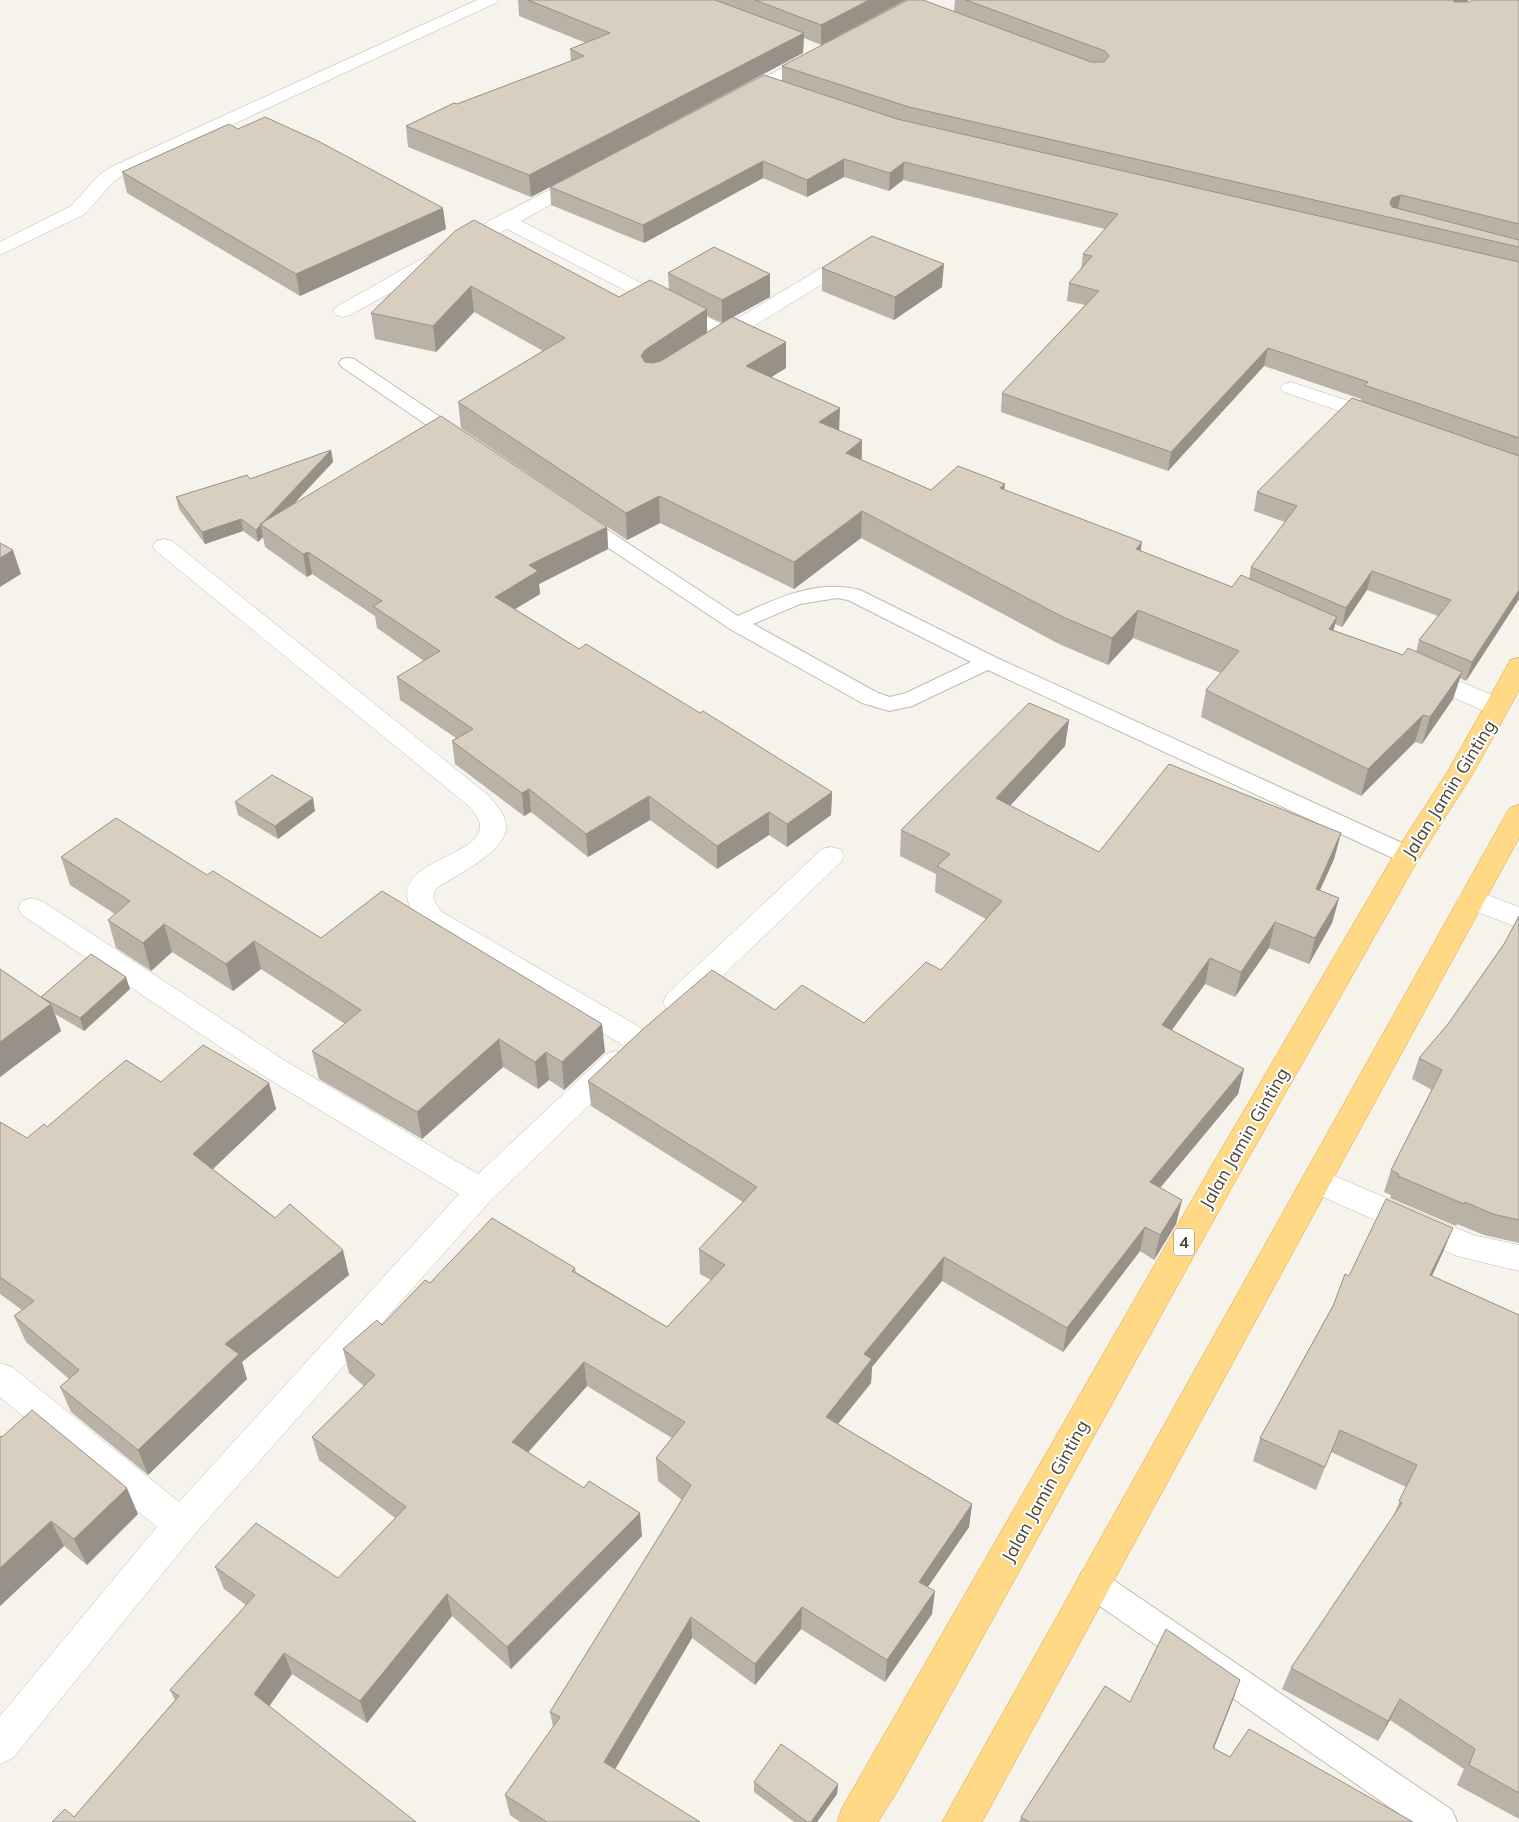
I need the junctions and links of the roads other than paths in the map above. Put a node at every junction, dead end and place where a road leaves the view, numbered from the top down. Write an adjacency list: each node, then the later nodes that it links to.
1 (490, 0): 8 (street)
2 (804, 46): 3 (street)
3 (761, 84): 4 (street); 5 (street)
4 (787, 93)
5 (727, 102)
6 (599, 170): 7 (street)
7 (505, 220): 10 (street); 11 (street)
8 (0, 249)
9 (830, 271): 11 (street)
10 (343, 311)
11 (726, 335): 12 (street)
12 (702, 350)
13 (348, 363): 16 (lane)
14 (1291, 388): 15 (street)
15 (1401, 426)
16 (477, 450)
17 (566, 510): 19 (lane)
18 (164, 546): 30 (street)
19 (737, 624): 20 (lane); 20 (lane)
20 (988, 662): 25 (lane)
21 (1399, 664): 23 (street)
22 (1519, 666): 23 (highway, Jalan Jamin Ginting / 4)
23 (1498, 707): 25 (highway, Jalan Jamin Ginting / 4)
24 (1519, 814): 27 (highway)
25 (1407, 855): 38 (highway, Jalan Jamin Ginting / 4)
26 (831, 856): 30 (street)
27 (1472, 899): 29 (street); 31 (highway)
28 (32, 908): 32 (street)
29 (1519, 918)
30 (638, 1040): 32 (street)
31 (1318, 1181): 33 (street); 36 (highway)
32 (480, 1191): 35 (street)
33 (1519, 1258)
34 (0, 1377): 35 (street)
35 (181, 1525): 37 (street)
36 (1092, 1583): 39 (highway); 40 (lane)
37 (0, 1745)
38 (856, 1822)
39 (961, 1822)
40 (1440, 1822)

